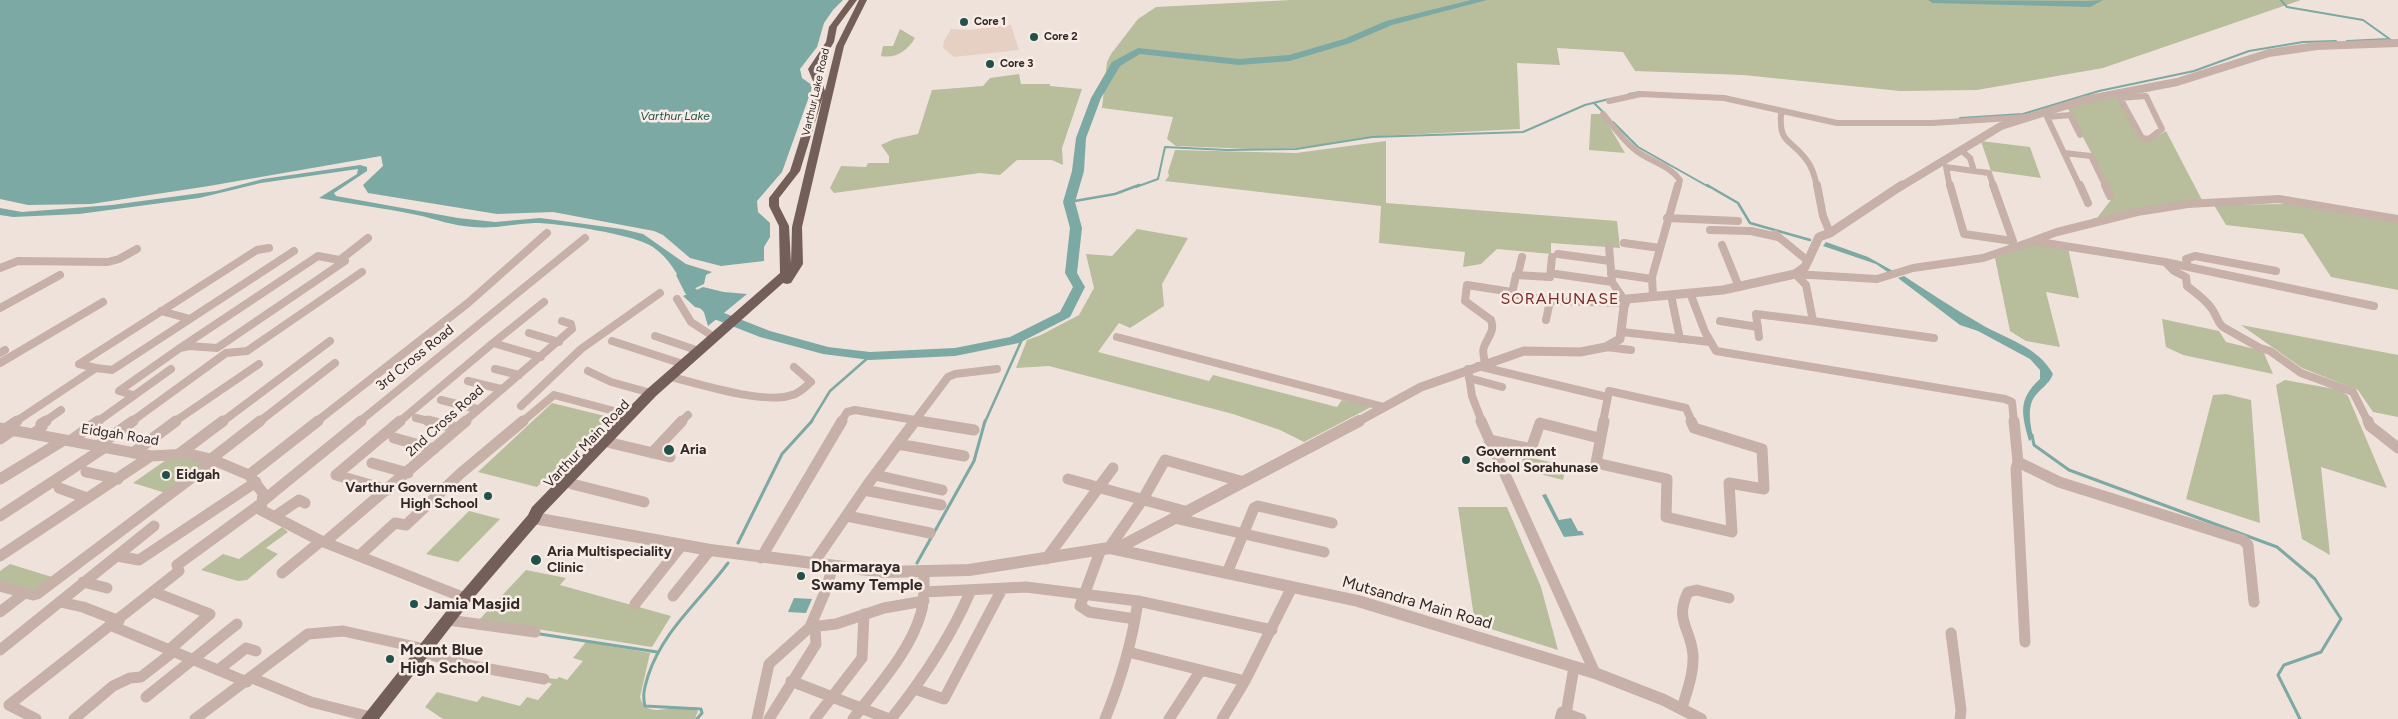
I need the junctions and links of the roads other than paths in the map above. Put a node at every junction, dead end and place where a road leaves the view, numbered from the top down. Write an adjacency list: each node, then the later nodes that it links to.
1 (853, 0): 47 (main road, Varthur Lake Road)
2 (863, 0): 47 (main road, Varthur Lake Road)
3 (2398, 42): 4 (street)
4 (2125, 91): 5 (street); 7 (street)
5 (2132, 97): 5 (street)
6 (1608, 101): 8 (street)
7 (2052, 110): 10 (street); 11 (street)
8 (1781, 112): 11 (street); 23 (street)
9 (1603, 114): 18 (street)
10 (2061, 116): 12 (street); 14 (street)
11 (2027, 117): 13 (street)
12 (2080, 135)
13 (1962, 151): 15 (street); 23 (street)
14 (2064, 153): 16 (street); 17 (street)
15 (1974, 171): 15 (street)
16 (2110, 196)
17 (2088, 203)
18 (1668, 218): 20 (street); 31 (street)
19 (2398, 219): 26 (street)
20 (1738, 221)
21 (1710, 230): 37 (street)
22 (546, 233): 143 (street)
23 (1830, 233): 37 (street)
24 (368, 238): 35 (street)
25 (585, 238): 156 (street, 3rd Cross Road)
26 (2032, 241): 38 (street); 45 (street)
27 (1624, 243): 31 (street)
28 (1722, 244): 50 (street)
29 (1609, 247): 36 (street)
30 (269, 248): 63 (street)
31 (1660, 248): 49 (street)
32 (137, 249): 40 (street)
33 (294, 251): 64 (street)
34 (1522, 257): 43 (street)
35 (340, 260): 85 (street); 85 (street)
36 (1610, 261): 43 (street); 48 (street)
37 (1808, 261): 45 (street)
38 (2164, 262): 39 (street); 129 (street)
39 (2188, 266): 41 (street); 61 (street)
40 (0, 268)
41 (2276, 271)
42 (362, 272): 127 (street)
43 (1518, 274): 51 (street)
44 (1556, 274): 48 (street)
45 (1796, 274): 50 (street); 68 (street)
46 (60, 275): 62 (street)
47 (786, 278): 75 (main road, Varthur Main Road)
48 (1612, 278): 49 (street); 60 (street)
49 (1652, 279): 55 (street)
50 (1739, 287): 53 (street)
51 (1512, 292): 57 (street); 96 (street)
52 (660, 293): 111 (street)
53 (1690, 293): 54 (street); 82 (street)
54 (1671, 295): 55 (street); 78 (street)
55 (1654, 296): 60 (street)
56 (677, 299): 75 (street)
57 (1550, 301): 60 (street); 65 (street)
58 (103, 302): 88 (street)
59 (544, 302): 83 (street)
60 (1625, 302): 71 (street)
61 (2374, 306)
62 (0, 308)
63 (161, 311): 64 (street); 93 (street)
64 (190, 319): 93 (street)
65 (1546, 320)
66 (562, 321): 81 (street, 2nd Cross Road)
67 (1720, 321): 69 (street)
68 (1813, 321): 69 (street); 76 (street)
69 (1758, 327): 74 (street)
70 (529, 333): 81 (street)
71 (1621, 334): 77 (street); 78 (street); 84 (street)
72 (655, 336): 75 (street)
73 (1117, 337): 108 (street)
74 (1759, 337)
75 (714, 338): 91 (main road, Varthur Main Road)
76 (1934, 338)
77 (1636, 339)
78 (1680, 339): 82 (street)
79 (330, 341): 132 (street)
80 (612, 341): 91 (street)
81 (559, 342): 87 (street, 2nd Cross Road)
82 (1710, 342): 137 (street)
83 (493, 343): 87 (street); 151 (street)
84 (1606, 346): 86 (street); 96 (street)
85 (180, 348): 105 (street)
86 (1631, 350)
87 (540, 357): 99 (street, 2nd Cross Road)
88 (0, 363)
89 (335, 363): 136 (street)
90 (259, 364): 130 (street)
91 (683, 364): 100 (main road, Varthur Main Road)
92 (794, 367): 100 (street)
93 (96, 368): 117 (street)
94 (495, 369): 99 (street)
95 (997, 369): 115 (street)
96 (1475, 369): 102 (street); 106 (street); 108 (street); 124 (street)
97 (171, 370): 105 (street)
98 (588, 371): 104 (street)
99 (519, 375): 103 (street, 2nd Cross Road)
100 (671, 376): 104 (main road, Varthur Main Road)
101 (468, 381): 103 (street)
102 (1502, 387)
103 (501, 389): 110 (street, 2nd Cross Road)
104 (655, 390): 112 (main road, Varthur Main Road); 125 (main road, Varthur Main Road)
105 (133, 395): 123 (street)
106 (1607, 397): 121 (street); 121 (street)
107 (441, 400): 110 (street)
108 (1384, 407): 147 (street)
109 (61, 410): 119 (street)
110 (477, 410): 116 (street, 2nd Cross Road)
111 (537, 410): 112 (street); 175 (street)
112 (629, 415): 164 (main road, Varthur Main Road)
113 (688, 415): 131 (street)
114 (416, 418): 116 (street)
115 (916, 420): 118 (street); 126 (street); 178 (street)
116 (457, 428): 128 (street, 2nd Cross Road)
117 (6, 429): 119 (street, Eidgah Road); 122 (street)
118 (974, 430)
119 (33, 434): 123 (street, Eidgah Road)
120 (394, 438): 128 (street)
121 (1599, 438): 124 (street)
122 (0, 439)
123 (67, 440): 127 (street, Eidgah Road); 144 (street)
124 (1489, 440): 222 (street)
125 (612, 443): 131 (street); 148 (main road, Varthur Main Road)
126 (898, 444): 134 (street); 142 (street)
127 (101, 447): 130 (street, Eidgah Road); 161 (street)
128 (434, 448): 141 (street, 2nd Cross Road)
129 (2398, 448)
130 (133, 453): 133 (street, Eidgah Road)
131 (652, 453): 135 (street)
132 (179, 454): 133 (street, Eidgah Road); 136 (street, Eidgah Road)
133 (151, 456): 145 (street)
134 (964, 456)
135 (670, 457)
136 (213, 459): 143 (street, Eidgah Road); 191 (street)
137 (2018, 462): 200 (street); 212 (street)
138 (372, 463): 141 (street)
139 (1113, 468): 150 (street)
140 (86, 472): 145 (street)
141 (408, 473): 151 (street, 2nd Cross Road)
142 (876, 475): 152 (street); 153 (street)
143 (253, 478): 156 (street); 177 (street)
144 (0, 479)
145 (118, 479): 154 (street)
146 (1068, 479): 150 (street)
147 (1244, 482): 155 (street); 160 (street)
148 (572, 484): 157 (street); 164 (main road, Varthur Main Road)
149 (59, 488): 154 (street)
150 (1099, 488): 155 (street); 179 (street)
151 (388, 490): 170 (street, 2nd Cross Road)
152 (864, 490): 159 (street); 162 (street)
153 (942, 490)
154 (87, 498): 176 (street)
155 (1143, 499): 160 (street); 172 (street)
156 (263, 502): 163 (street); 192 (street, 3rd Cross Road)
157 (644, 502)
158 (305, 503): 163 (street)
159 (941, 506)
160 (1188, 512): 165 (street)
161 (0, 516)
162 (847, 516): 168 (street); 180 (street)
163 (274, 517): 170 (street)
164 (534, 518): 171 (street); 196 (main road, Varthur Main Road)
165 (1174, 518): 169 (street); 172 (street)
166 (1332, 523): 169 (street)
167 (154, 526): 177 (street)
168 (930, 533)
169 (1242, 534): 174 (street); 184 (street)
170 (323, 542): 175 (street); 183 (street, 2nd Cross Road)
171 (681, 546): 173 (street); 201 (street)
172 (1108, 549): 179 (street); 184 (street, Mutsandra Main Road); 193 (street)
173 (710, 550): 178 (street); 194 (street)
174 (1324, 552)
175 (360, 555): 196 (street)
176 (0, 556)
177 (117, 556): 185 (street)
178 (761, 558): 180 (street)
179 (1046, 560): 182 (street)
180 (814, 564): 181 (street)
181 (833, 566): 182 (street); 208 (street)
182 (924, 571): 195 (street)
183 (282, 573)
184 (1227, 573): 187 (street, Mutsandra Main Road)
185 (83, 582): 188 (street); 199 (street)
186 (0, 586): 191 (street)
187 (1292, 587): 209 (street); 219 (street, Mutsandra Main Road)
188 (107, 588)
189 (1002, 589): 190 (street); 193 (street); 227 (street)
190 (971, 590): 195 (street); 227 (street)
191 (26, 592): 202 (street)
192 (154, 592): 206 (street); 214 (street)
193 (1083, 593): 198 (street); 204 (street)
194 (673, 596)
195 (924, 596): 203 (street); 230 (street)
196 (465, 598): 205 (main road, Varthur Main Road)
197 (1729, 598): 231 (street)
198 (1138, 601): 204 (street); 209 (street)
199 (60, 602): 206 (street); 213 (street)
200 (2254, 602)
201 (635, 604)
202 (0, 612)
203 (864, 614): 208 (street); 229 (street)
204 (1135, 619): 217 (street)
205 (448, 620): 210 (street); 216 (main road, Varthur Main Road)
206 (115, 623): 214 (street); 235 (street)
207 (237, 624): 218 (street)
208 (812, 627): 226 (street); 237 (street)
209 (1272, 630): 225 (street)
210 (535, 632)
211 (1951, 633): 247 (street)
212 (2025, 642)
213 (0, 650)
214 (171, 651): 218 (street); 236 (street)
215 (256, 651): 220 (street)
216 (424, 651): 223 (street); 224 (street); 234 (main road, Varthur Main Road)
217 (1128, 652): 221 (street); 242 (street)
218 (192, 660): 220 (street); 228 (street)
219 (1574, 667): 222 (street, Mutsandra Main Road); 232 (street)
220 (218, 670): 224 (street)
221 (1201, 670): 225 (street); 243 (street)
222 (1595, 673): 231 (street, Mutsandra Main Road)
223 (544, 679)
224 (249, 680): 233 (street); 234 (street)
225 (1245, 680): 244 (street)
226 (791, 681): 229 (street); 238 (street)
227 (915, 689): 241 (street)
228 (146, 697)
229 (832, 697): 230 (street); 239 (street)
230 (861, 708): 240 (street); 241 (street)
231 (1682, 708): 246 (street, Mutsandra Main Road)
232 (1563, 716): 245 (street)
233 (203, 717)
234 (370, 718)
235 (36, 719)
236 (74, 719)
237 (757, 719)
238 (769, 719)
239 (815, 719)
240 (853, 719)
241 (890, 719)
242 (1104, 719)
243 (1169, 719)
244 (1222, 719)
245 (1581, 719)
246 (1701, 719)
247 (1960, 719)

